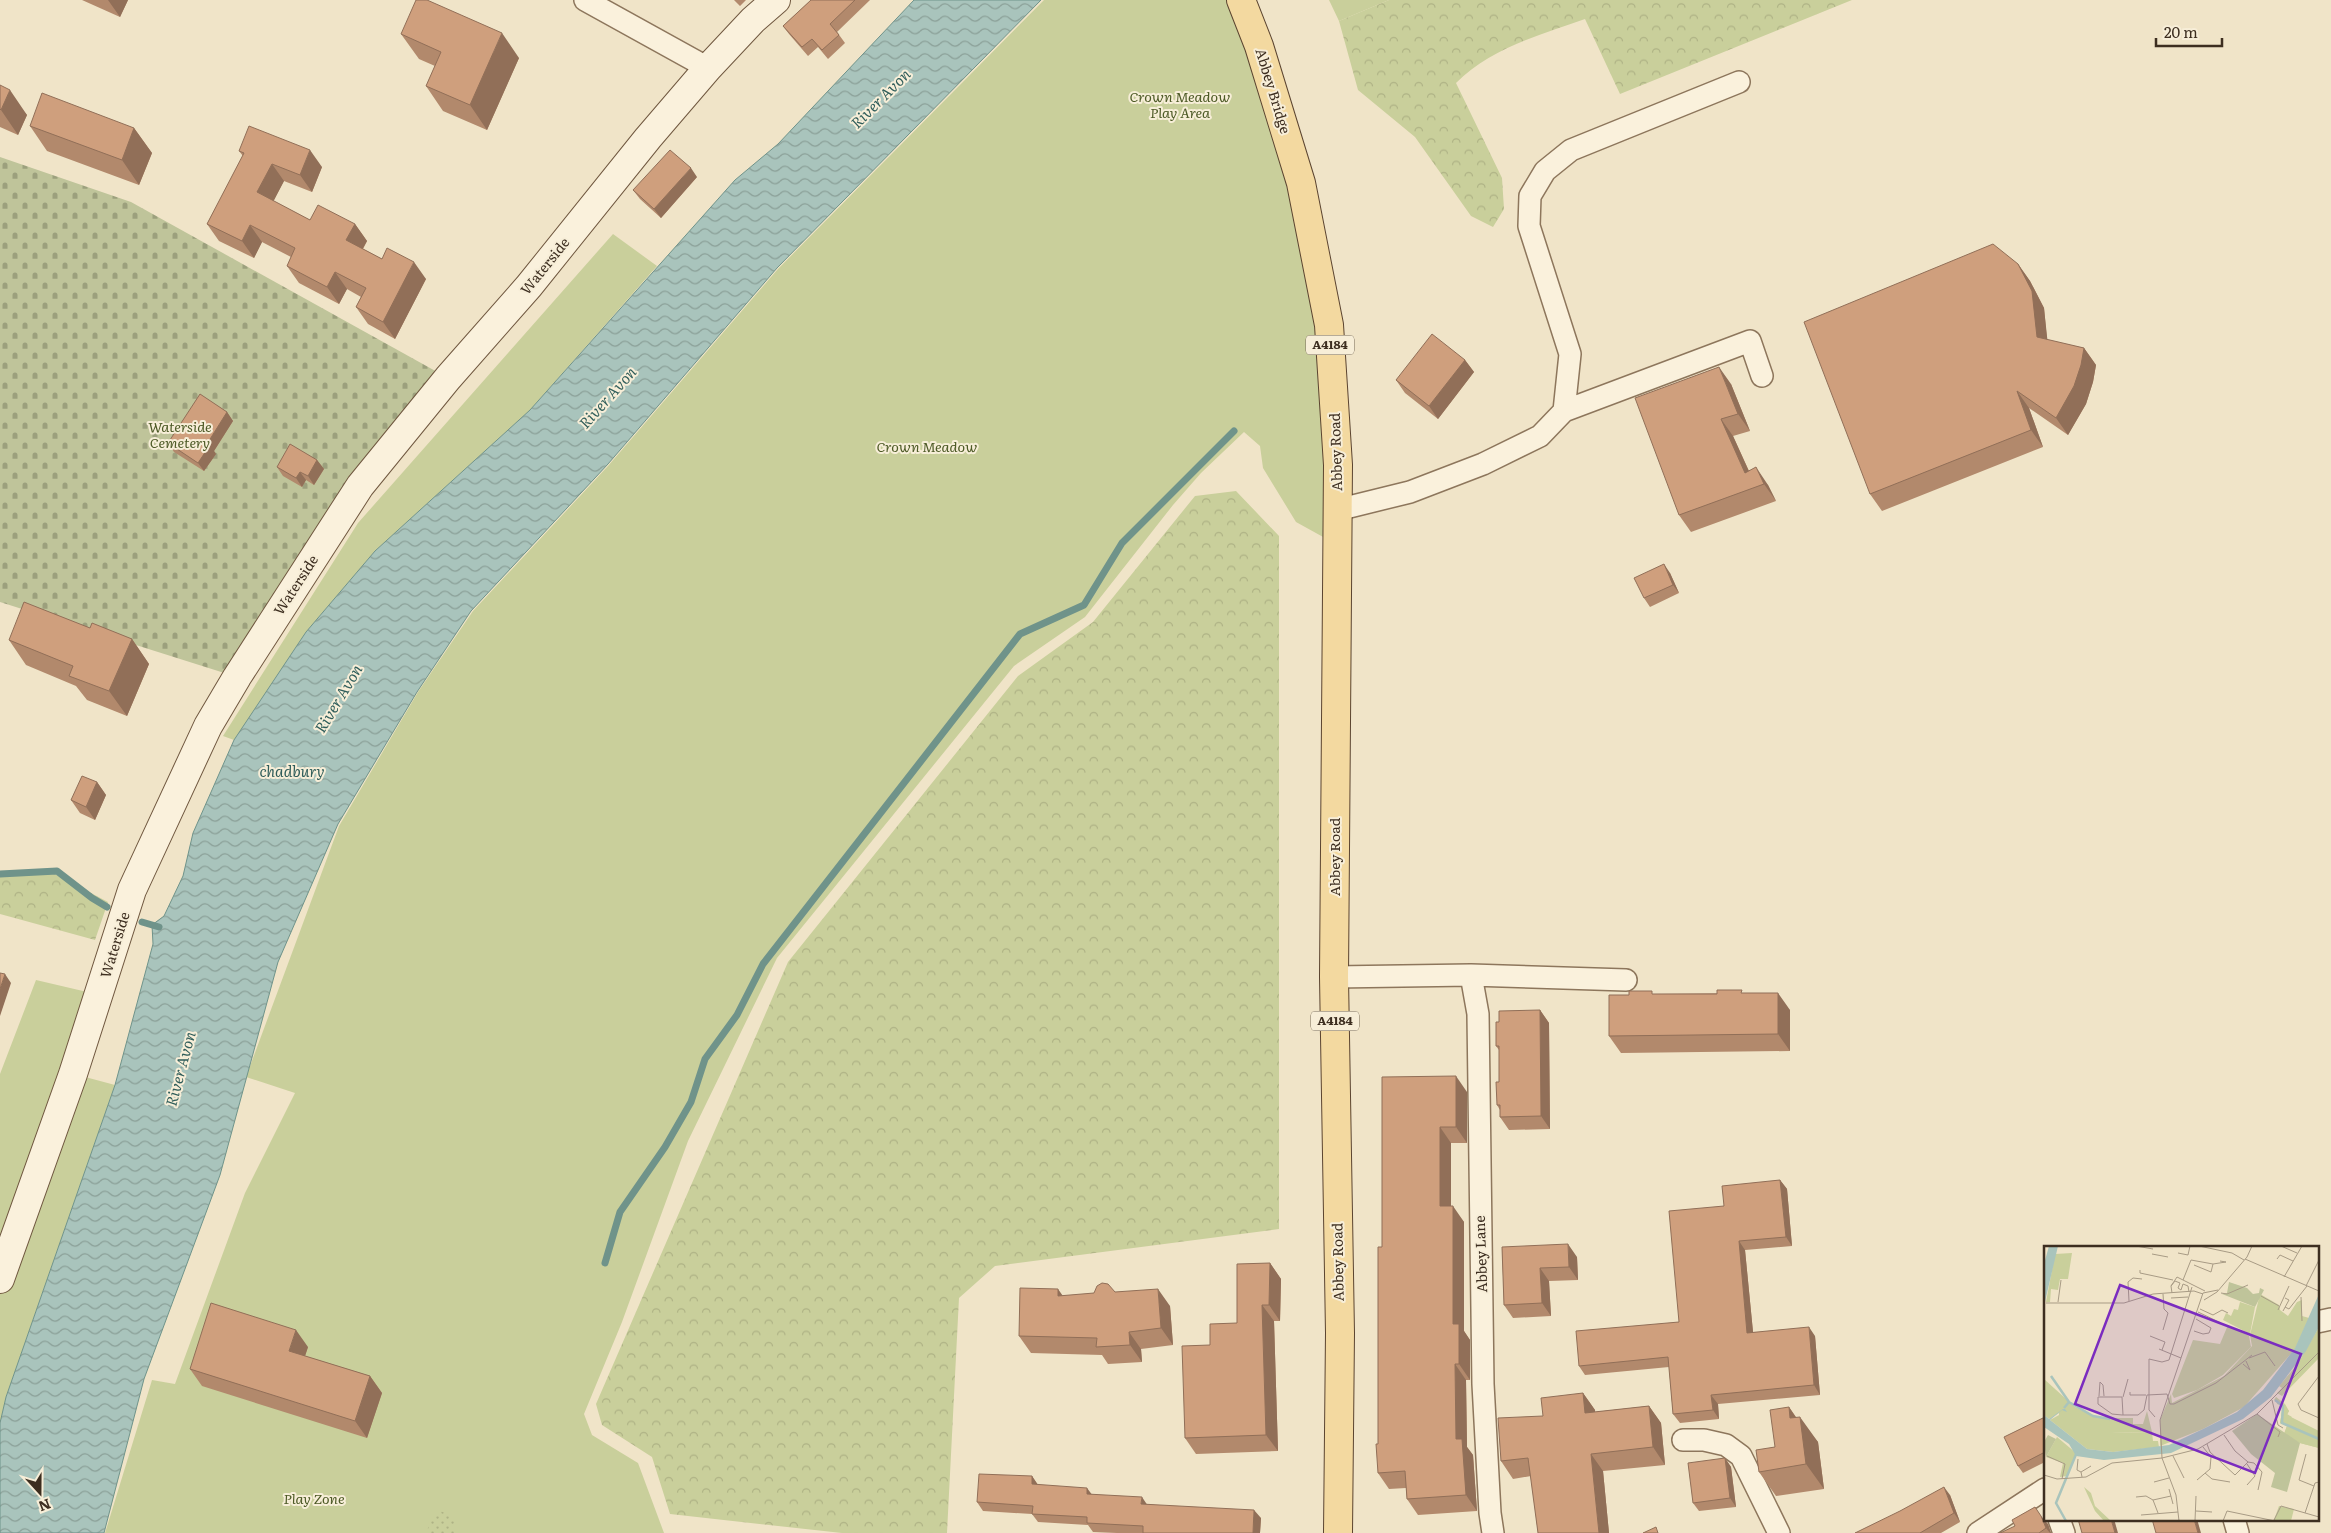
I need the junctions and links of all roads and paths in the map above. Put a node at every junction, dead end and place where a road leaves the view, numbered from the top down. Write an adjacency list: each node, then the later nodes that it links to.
1 (585, 0): 4 (street)
2 (776, 0): 4 (main road, Waterside)
3 (1241, 0): 6 (main road, Abbey Bridge)
4 (708, 68): 13 (main road, Waterside)
5 (1739, 82): 8 (street)
6 (1301, 183): 9 (main road, Abbey Road / A4184)
7 (1762, 376): 8 (street)
8 (1564, 411): 9 (street)
9 (1337, 510): 11 (main road, Abbey Road / A4184)
10 (1471, 975): 11 (street); 12 (street); 21 (street, Abbey Lane)
11 (1334, 977): 20 (main road, Abbey Road / A4184)
12 (1626, 980)
13 (0, 1279)
14 (2331, 1319): 15 (street)
15 (2318, 1322)
16 (1683, 1440): 22 (street)
17 (2044, 1490): 23 (street)
18 (2059, 1520): 24 (street)
19 (2234, 1520): 25 (street)
20 (1338, 1533)
21 (1494, 1533)
22 (1779, 1533)
23 (1978, 1533)
24 (2064, 1533)
25 (2238, 1533)

